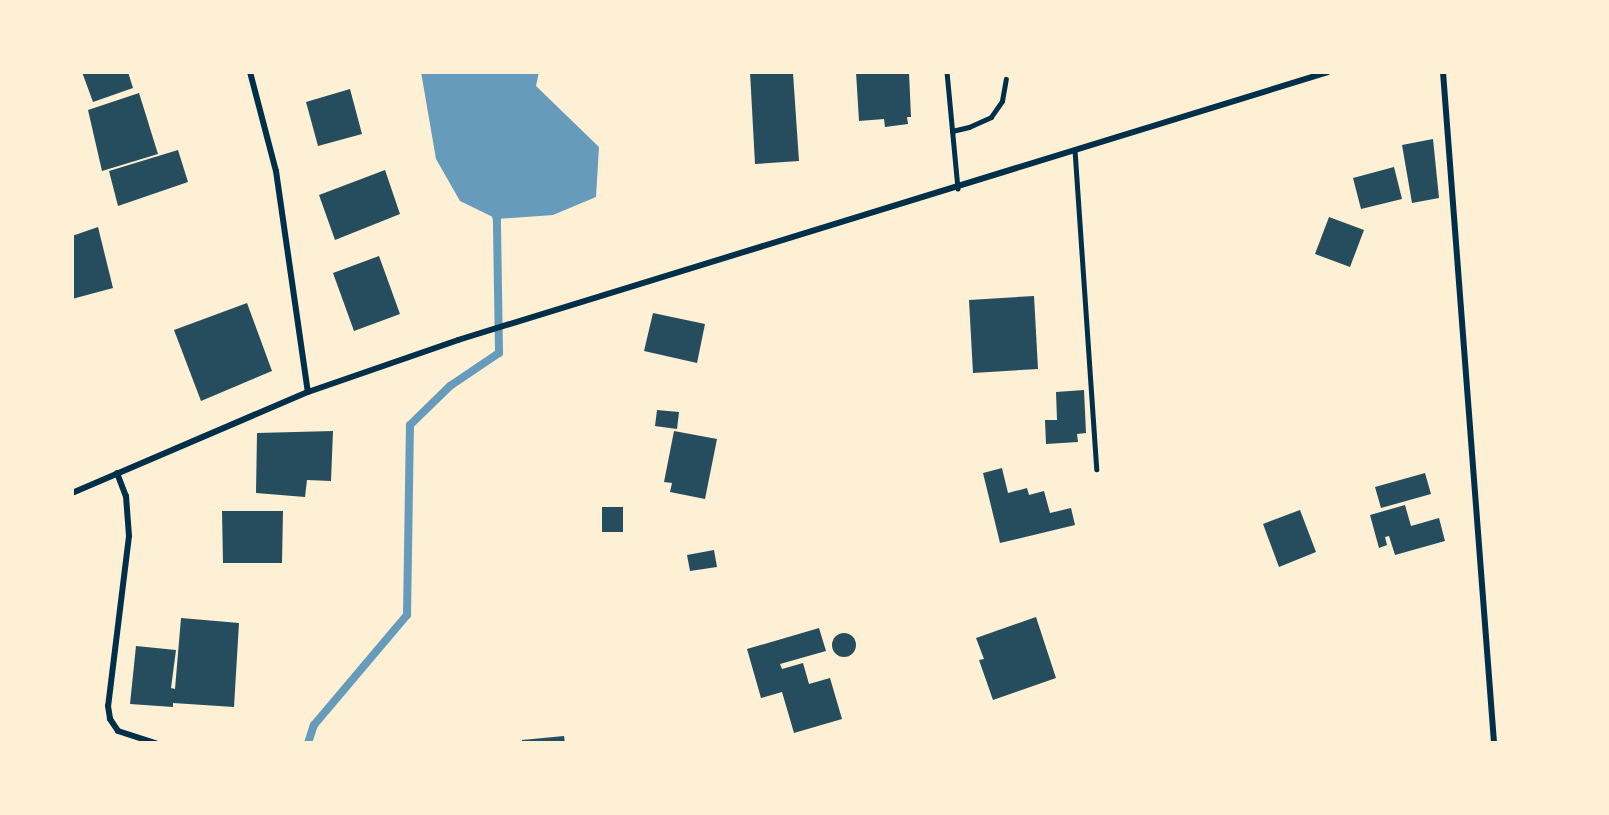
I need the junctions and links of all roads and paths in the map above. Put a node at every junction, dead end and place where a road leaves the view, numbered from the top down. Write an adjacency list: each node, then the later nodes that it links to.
1 (250, 72): 9 (street)
2 (947, 72): 6 (lane)
3 (1328, 72): 7 (street)
4 (1443, 72): 14 (street)
5 (1006, 79): 6 (lane)
6 (952, 131): 8 (lane)
7 (1076, 150): 8 (street); 10 (lane)
8 (958, 188): 9 (street)
9 (308, 392): 11 (street)
10 (1097, 469)
11 (117, 473): 12 (street); 13 (street)
12 (72, 493)
13 (156, 743)
14 (1494, 743)

